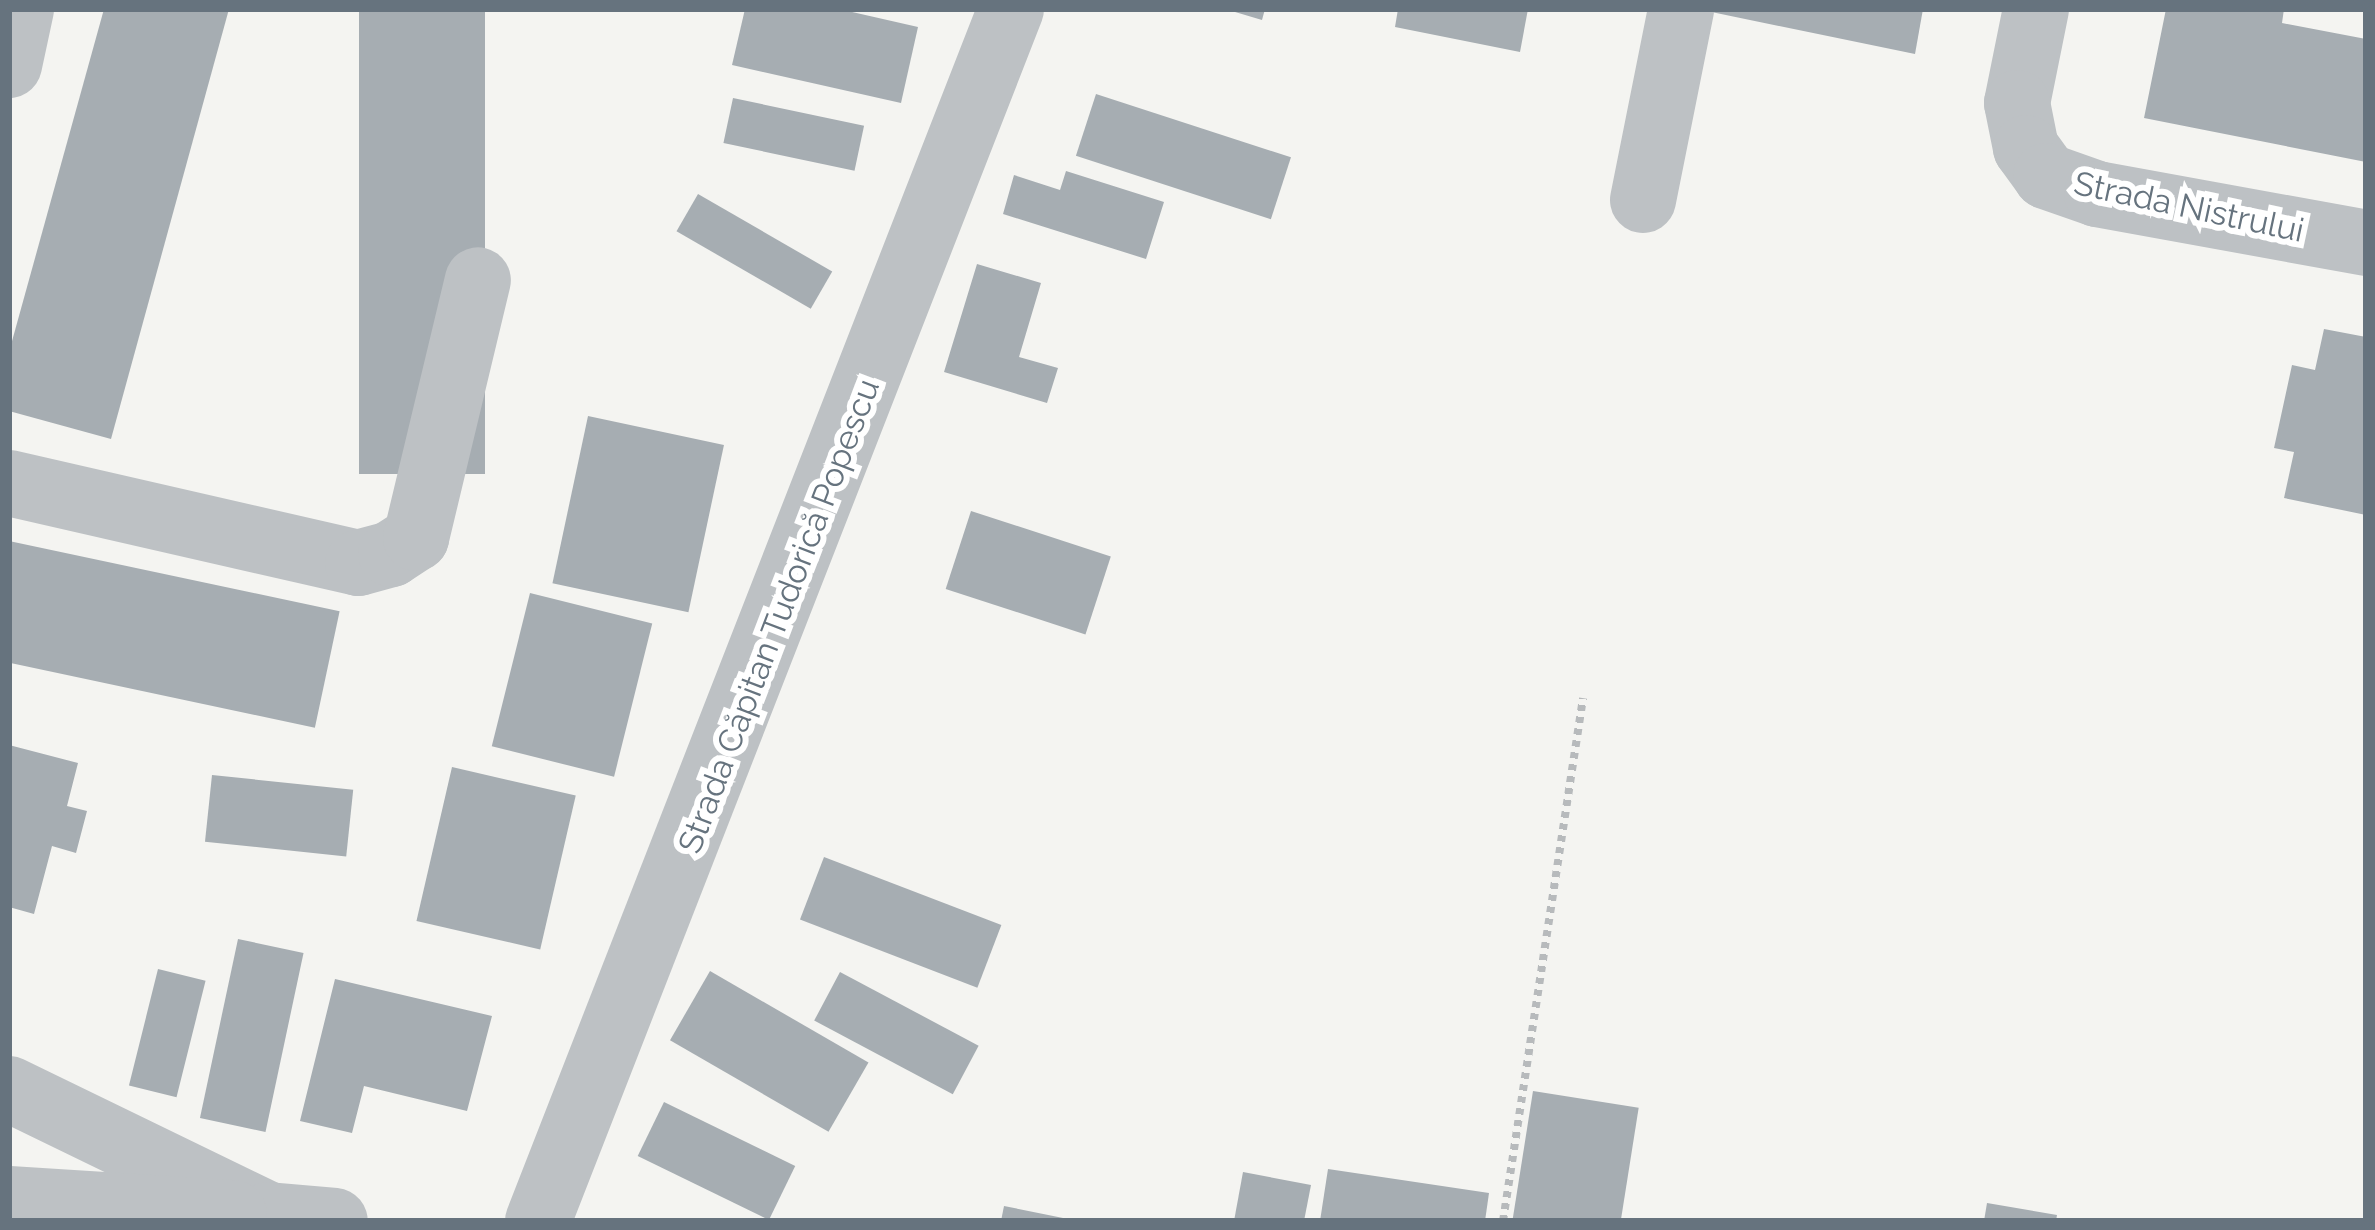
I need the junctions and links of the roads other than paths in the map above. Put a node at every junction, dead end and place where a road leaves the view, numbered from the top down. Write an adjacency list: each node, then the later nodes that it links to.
1 (21, 9): 5 (street)
2 (1012, 9): 14 (street, Strada Căpitan Tudorică Popescu)
3 (1681, 9): 6 (street)
4 (2036, 9): 7 (street, Strada Nistrului)
5 (9, 65)
6 (1643, 200)
7 (2366, 243)
8 (478, 280): 9 (street)
9 (9, 483)
10 (9, 1089): 12 (street)
11 (9, 1199): 12 (street)
12 (268, 1215): 13 (street)
13 (335, 1221)
14 (538, 1221)

